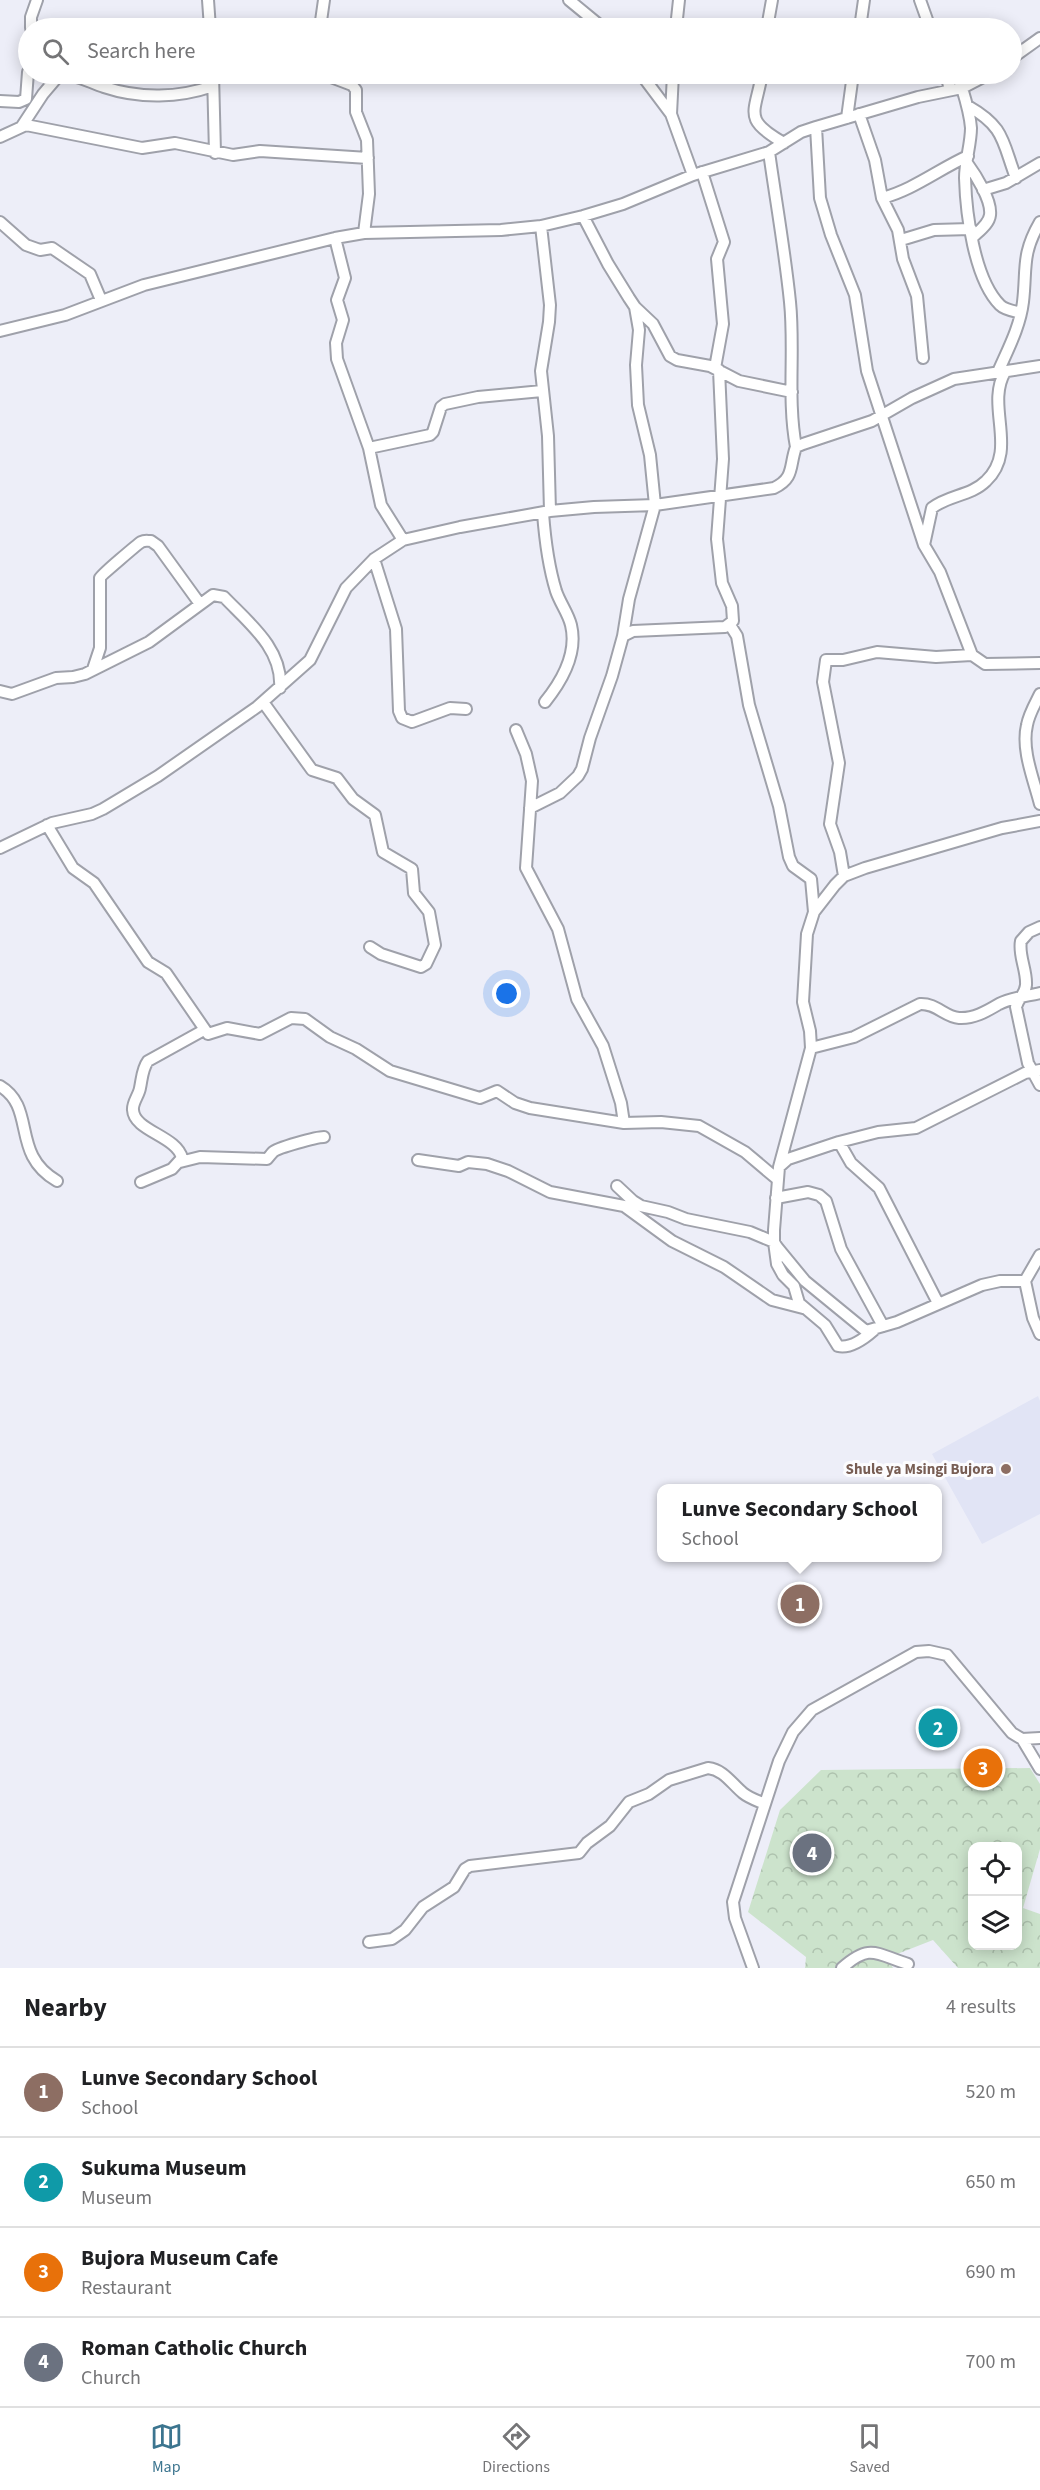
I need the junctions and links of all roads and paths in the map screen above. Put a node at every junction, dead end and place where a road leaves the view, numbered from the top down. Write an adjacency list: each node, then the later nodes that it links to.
1 (38, 0): 9 (street)
2 (208, 0): 10 (street)
3 (324, 0): 11 (street)
4 (569, 0): 12 (street)
5 (679, 0): 13 (street)
6 (772, 0): 14 (street)
7 (864, 0): 15 (street)
8 (920, 0): 16 (street)
9 (31, 18)
10 (209, 18)
11 (321, 18)
12 (591, 18)
13 (677, 18)
14 (769, 18)
15 (861, 18)
16 (926, 18)
17 (1040, 38): 18 (street)
18 (1022, 50)
19 (27, 84): 32 (street)
20 (51, 84): 37 (street)
21 (96, 84): 29 (street)
22 (346, 84): 43 (street)
23 (648, 84): 34 (street)
24 (672, 84): 34 (street)
25 (759, 84): 40 (street)
26 (852, 84): 36 (street)
27 (948, 84): 31 (street)
28 (970, 84): 30 (street)
29 (213, 86): 42 (street)
30 (962, 88): 31 (street); 33 (street)
31 (950, 90): 35 (street)
32 (0, 101)
33 (968, 106): 44 (street); 47 (street)
34 (671, 114): 46 (street)
35 (859, 114): 36 (street); 49 (street)
36 (847, 118): 38 (street)
37 (22, 126): 39 (street); 42 (street)
38 (816, 127): 40 (street); 68 (street)
39 (0, 137)
40 (784, 143): 41 (street)
41 (769, 152): 46 (street); 67 (street)
42 (215, 153): 43 (street)
43 (368, 158): 54 (street)
44 (967, 159): 48 (street); 49 (street); 55 (street)
45 (1040, 164): 47 (street)
46 (698, 174): 50 (street); 64 (street)
47 (1017, 178): 48 (street)
48 (983, 190): 55 (street)
49 (882, 198): 57 (street)
50 (584, 216): 53 (street); 59 (street)
51 (0, 222): 58 (street)
52 (1040, 222): 60 (street)
53 (541, 226): 54 (street); 66 (street)
54 (364, 233): 56 (street)
55 (972, 233): 57 (street); 60 (street)
56 (335, 238): 58 (street); 70 (street)
57 (901, 240): 62 (street)
58 (101, 300): 61 (street)
59 (635, 307): 64 (street); 72 (street)
60 (1021, 313): 65 (street)
61 (0, 331)
62 (922, 358)
63 (1040, 366): 65 (street)
64 (717, 369): 67 (street); 71 (street)
65 (1002, 372): 68 (street); 75 (street)
66 (542, 391): 70 (street); 73 (street)
67 (792, 392): 69 (street)
68 (881, 416): 69 (street); 75 (street)
69 (796, 447): 71 (street)
70 (369, 448): 74 (street)
71 (721, 496): 72 (street); 78 (street)
72 (655, 505): 73 (street); 79 (street)
73 (547, 512): 74 (street); 87 (street)
74 (403, 540): 76 (street)
75 (924, 545): 80 (street)
76 (374, 559): 83 (street); 88 (street)
77 (200, 604): 82 (street); 82 (street); 83 (street)
78 (730, 625): 79 (street); 96 (street)
79 (623, 636): 91 (street)
80 (972, 655): 81 (street); 95 (street)
81 (1040, 663)
82 (93, 669): 84 (street)
83 (280, 688): 86 (street)
84 (0, 691)
85 (1040, 694): 90 (street)
86 (263, 702): 93 (street); 98 (street)
87 (544, 702)
88 (466, 709)
89 (516, 730): 91 (street)
90 (1040, 804)
91 (530, 808): 106 (street)
92 (1040, 821): 95 (street)
93 (47, 825): 94 (street); 101 (street)
94 (0, 848)
95 (844, 876): 96 (street)
96 (814, 912): 102 (street)
97 (1040, 927): 100 (street)
98 (370, 947)
99 (1040, 993): 100 (street)
100 (1018, 999): 102 (street); 103 (street)
101 (204, 1030): 106 (street); 110 (street)
102 (812, 1048): 111 (street)
103 (1036, 1071): 104 (street); 108 (street)
104 (1040, 1085)
105 (0, 1086): 113 (street)
106 (624, 1123): 112 (street)
107 (324, 1137): 110 (street)
108 (839, 1142): 111 (street); 120 (street)
109 (418, 1161): 121 (street)
110 (180, 1162): 114 (street)
111 (778, 1167): 112 (street)
112 (777, 1179): 116 (street)
113 (57, 1181)
114 (141, 1182)
115 (617, 1186): 117 (street)
116 (776, 1198): 117 (street); 122 (street)
117 (774, 1242): 121 (street); 122 (street)
118 (1040, 1255): 119 (street)
119 (1025, 1281): 120 (street); 123 (street)
120 (938, 1303): 122 (street)
121 (803, 1308): 122 (street)
122 (879, 1328)
123 (1040, 1334)
124 (1040, 1738): 125 (street)
125 (1022, 1739): 126 (street); 127 (street)
126 (1040, 1769)
127 (765, 1804): 128 (street); 130 (street)
128 (369, 1942)
129 (908, 1964): 131 (street)
130 (753, 1968)
131 (842, 1968)

